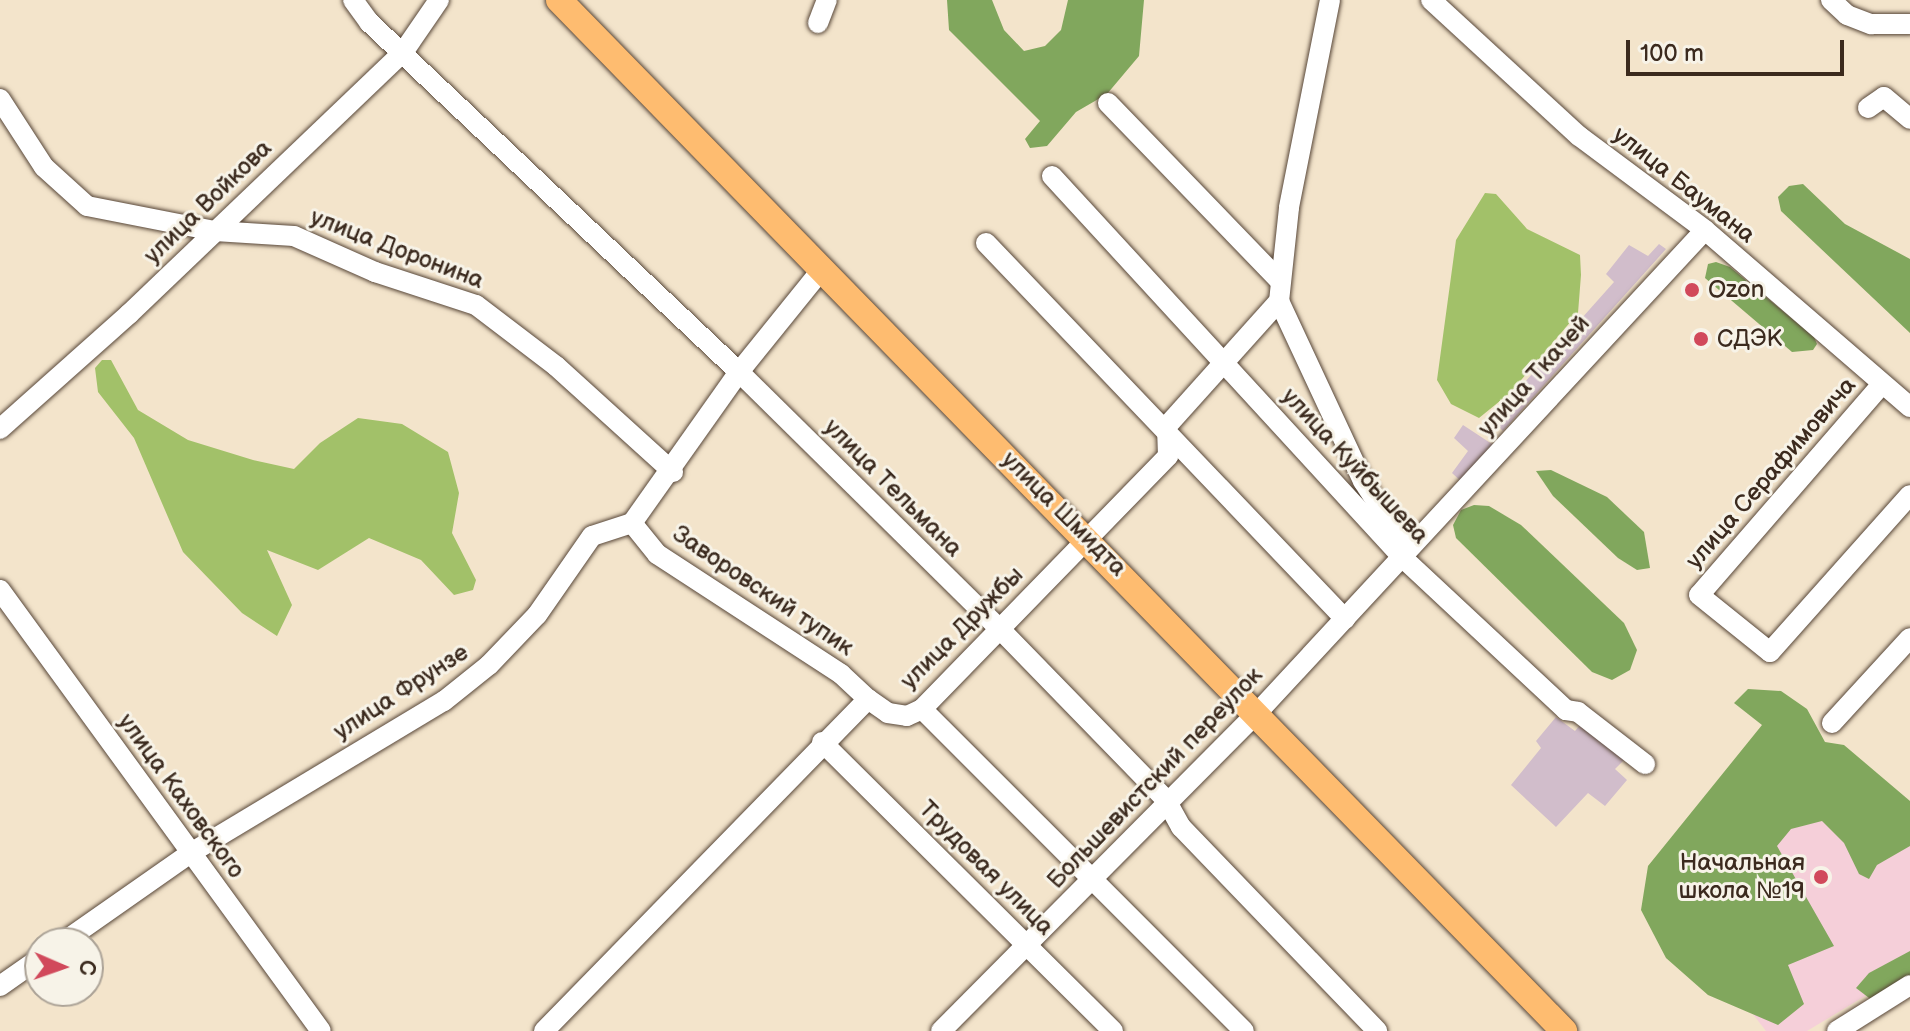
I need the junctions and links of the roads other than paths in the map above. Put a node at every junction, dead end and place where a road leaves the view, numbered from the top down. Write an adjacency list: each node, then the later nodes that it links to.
1 (353, 0): 10 (street, улица Тельмана)
2 (439, 0): 10 (street, улица Войкова)
3 (559, 0): 19 (main road, улица Шмидта)
4 (827, 0): 8 (street)
5 (1330, 0): 20 (street)
6 (1431, 0): 16 (street, улица Баумана)
7 (1831, 0): 9 (street)
8 (818, 23)
9 (1910, 24)
10 (404, 51): 17 (street, улица Войкова); 22 (street, улица Тельмана)
11 (0, 99): 17 (street, улица Доронина)
12 (1108, 103): 20 (street)
13 (1868, 108): 14 (street)
14 (1910, 119)
15 (1052, 176): 21 (street, улица Куйбышева)
16 (1705, 230): 23 (street, улица Баумана); 31 (street, улица Ткачей)
17 (215, 231): 25 (street, улица Войкова); 27 (street, улица Доронина)
18 (986, 243): 26 (street)
19 (822, 269): 22 (street); 30 (main road, улица Шмидта)
20 (1280, 291): 21 (street, улица Дружбы); 31 (street)
21 (1227, 365): 26 (street, улица Дружбы); 31 (street, улица Куйбышева)
22 (739, 372): 27 (street); 34 (street, улица Тельмана)
23 (1882, 384): 24 (street, улица Баумана); 28 (street, улица Серафимовича)
24 (1910, 407)
25 (0, 429)
26 (1168, 433): 30 (street, улица Дружбы); 33 (street)
27 (673, 472): 29 (street)
28 (1910, 495)
29 (632, 523): 36 (street, Заворовский тупик); 43 (street, улица Фрунзе)
30 (1090, 540): 34 (street, улица Дружбы); 38 (main road, улица Шмидта)
31 (1406, 554): 33 (street, Большевистский переулок); 41 (street, улица Куйбышева)
32 (0, 590): 43 (street, улица Каховского)
33 (1345, 619): 38 (street, Большевистский переулок)
34 (998, 627): 37 (street, улица Дружбы); 42 (street, улица Тельмана)
35 (1910, 638): 39 (street)
36 (868, 699): 37 (street, улица Дружбы); 40 (street)
37 (922, 709): 44 (street)
38 (1258, 712): 42 (street, Большевистский переулок); 56 (main road, улица Шмидта)
39 (1832, 723)
40 (822, 742): 46 (street, Трудовая улица); 51 (street)
41 (1645, 764)
42 (1166, 800): 44 (street, Большевистский переулок); 55 (street, улица Тельмана)
43 (189, 854): 45 (street, улица Фрунзе); 50 (street, улица Каховского)
44 (1093, 882): 46 (street, Большевистский переулок); 54 (street)
45 (85, 927)
46 (1026, 944): 52 (street, Большевистский переулок); 53 (street, Трудовая улица)
47 (24, 969): 49 (street)
48 (1910, 985): 57 (street)
49 (0, 986)
50 (321, 1031)
51 (544, 1031)
52 (941, 1031)
53 (1113, 1031)
54 (1244, 1031)
55 (1377, 1031)
56 (1564, 1031)
57 (1837, 1031)

